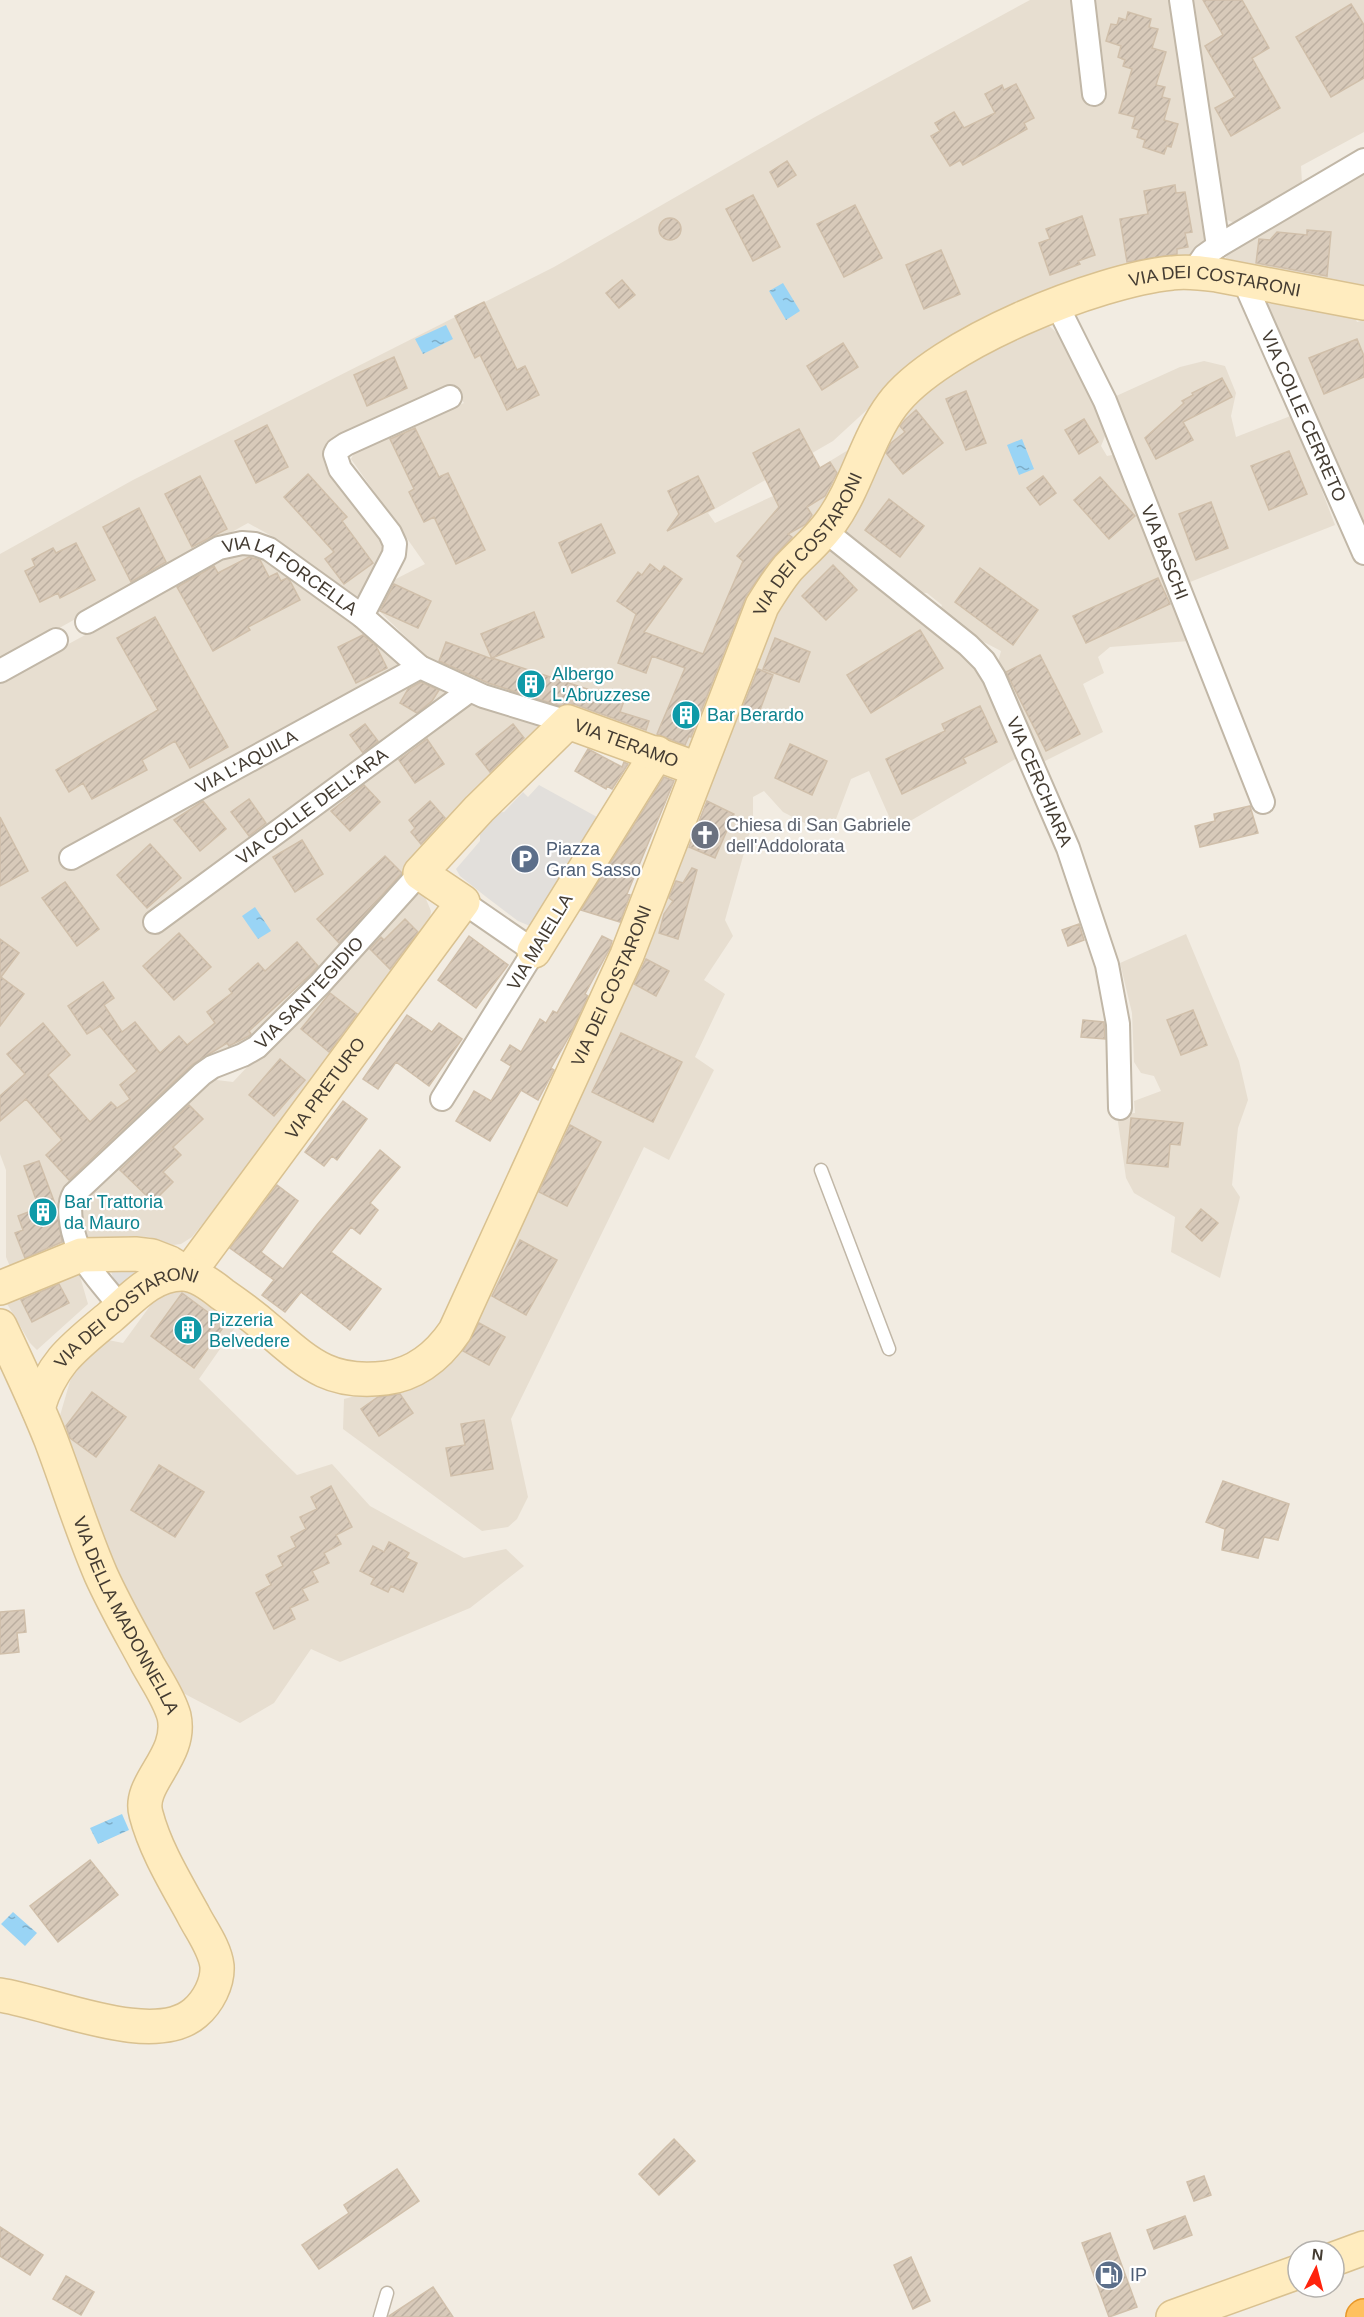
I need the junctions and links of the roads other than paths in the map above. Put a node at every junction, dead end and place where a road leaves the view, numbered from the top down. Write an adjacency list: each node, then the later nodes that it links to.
1 (1083, 0): 3 (street)
2 (1181, 0): 5 (street)
3 (1094, 94)
4 (1364, 160): 5 (street)
5 (1218, 246): 6 (street)
6 (1193, 272): 7 (street, VIA DEI COSTARONI); 9 (street, VIA DEI COSTARONI)
7 (1243, 279): 8 (street, VIA DEI COSTARONI); 12 (street, VIA COLLE CERRETO)
8 (1364, 303)
9 (1057, 305): 11 (street, VIA DEI COSTARONI); 22 (street, VIA BASCHI)
10 (450, 397): 13 (street)
11 (824, 530): 21 (street, VIA DEI COSTARONI); 29 (street, VIA CERCHIARA)
12 (1364, 553)
13 (362, 616): 14 (street, VIA LA FORCELLA); 16 (street, VIA LA FORCELLA)
14 (87, 622)
15 (56, 640): 17 (street)
16 (420, 667): 18 (street, VIA TERAMO); 23 (street, VIA L'AQUILA)
17 (0, 671)
18 (469, 691): 19 (street, VIA TERAMO); 26 (street, VIA COLLE DELL'ARA)
19 (568, 722): 20 (street, VIA TERAMO); 24 (street, VIA SANT'EGIDIO)
20 (657, 753): 21 (street, VIA TERAMO); 27 (street, VIA MAIELLA)
21 (698, 769): 32 (street, VIA DEI COSTARONI)
22 (1263, 802)
23 (71, 858)
24 (420, 873): 25 (street); 31 (street, VIA SANT'EGIDIO)
25 (462, 902): 27 (street); 32 (street, VIA PRETURO)
26 (155, 922)
27 (534, 951): 28 (street, VIA MAIELLA)
28 (442, 1099)
29 (1120, 1108)
30 (821, 1170): 36 (lane)
31 (81, 1255): 32 (street, VIA DEI COSTARONI); 33 (street, VIA DEI COSTARONI); 34 (street)
32 (188, 1274): 34 (street, VIA DEI COSTARONI)
33 (0, 1288)
34 (121, 1307): 37 (street, VIA DEI COSTARONI)
35 (0, 1326): 37 (street, VIA DELLA MADONNELLA)
36 (889, 1349)
37 (38, 1408): 38 (street, VIA DELLA MADONNELLA)
38 (0, 1995)
39 (1364, 2248): 40 (street)
40 (1346, 2255)
41 (1286, 2276): 44 (street)
42 (387, 2293): 43 (lane)
43 (380, 2317)
44 (1173, 2317)

